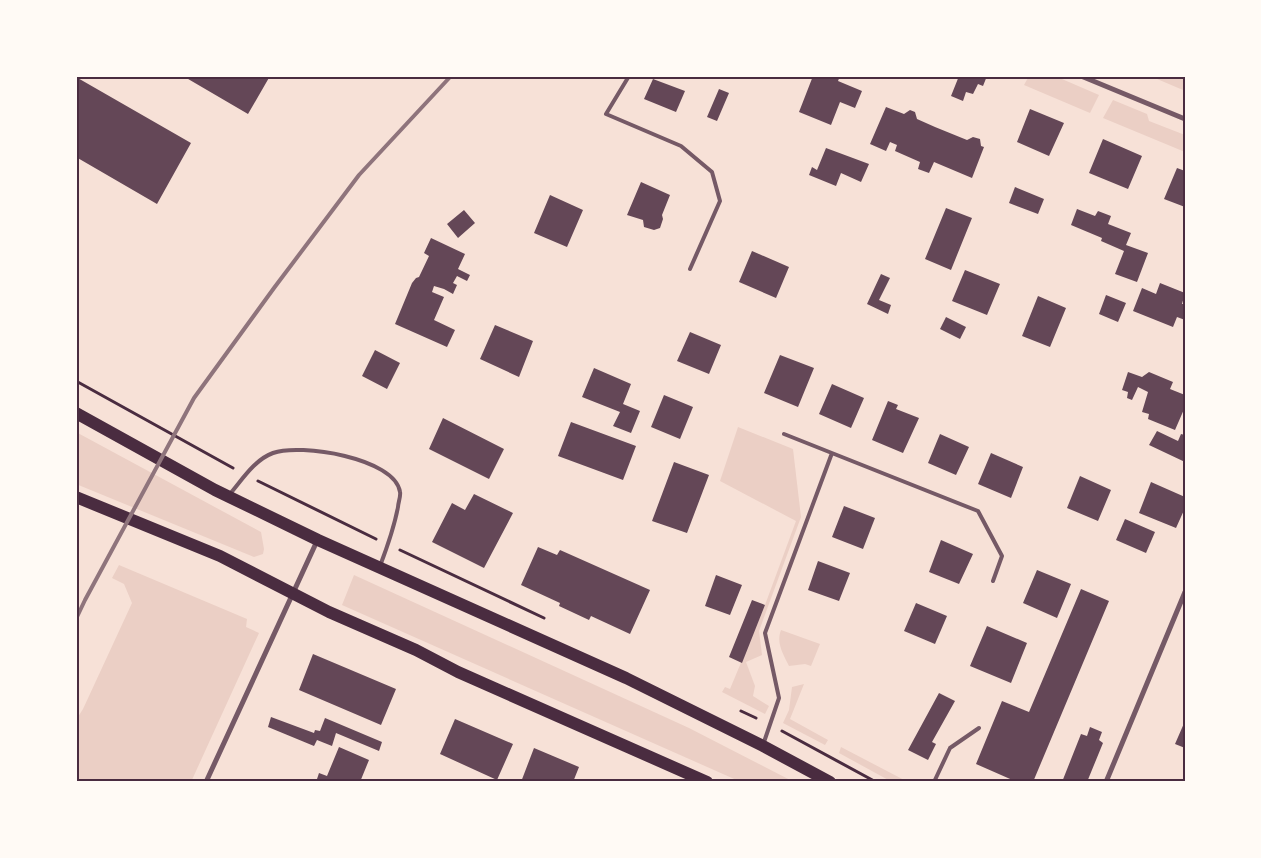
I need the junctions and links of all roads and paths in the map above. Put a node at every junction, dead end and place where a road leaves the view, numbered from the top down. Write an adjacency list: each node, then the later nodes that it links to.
1 (629, 76): 4 (lane)
2 (1081, 76): 3 (street)
3 (1185, 119)
4 (690, 270)
5 (76, 381): 9 (path)
6 (76, 413): 10 (main road)
7 (784, 434): 8 (lane)
8 (832, 453): 15 (lane); 20 (lane)
9 (246, 475): 10 (lane); 13 (path); 13 (lane)
10 (228, 496): 12 (main road)
11 (76, 497): 16 (main road)
12 (318, 540): 14 (main road); 16 (street)
13 (388, 544): 14 (lane); 18 (path)
14 (379, 568): 22 (main road)
15 (993, 581)
16 (293, 592): 23 (street); 24 (main road)
17 (1185, 592): 28 (street)
18 (546, 619)
19 (736, 708): 20 (path)
20 (770, 725): 22 (lane); 26 (path)
21 (979, 728): 27 (lane)
22 (762, 746): 25 (main road)
23 (206, 782)
24 (707, 782)
25 (830, 782)
26 (876, 782)
27 (934, 782)
28 (1106, 782)

